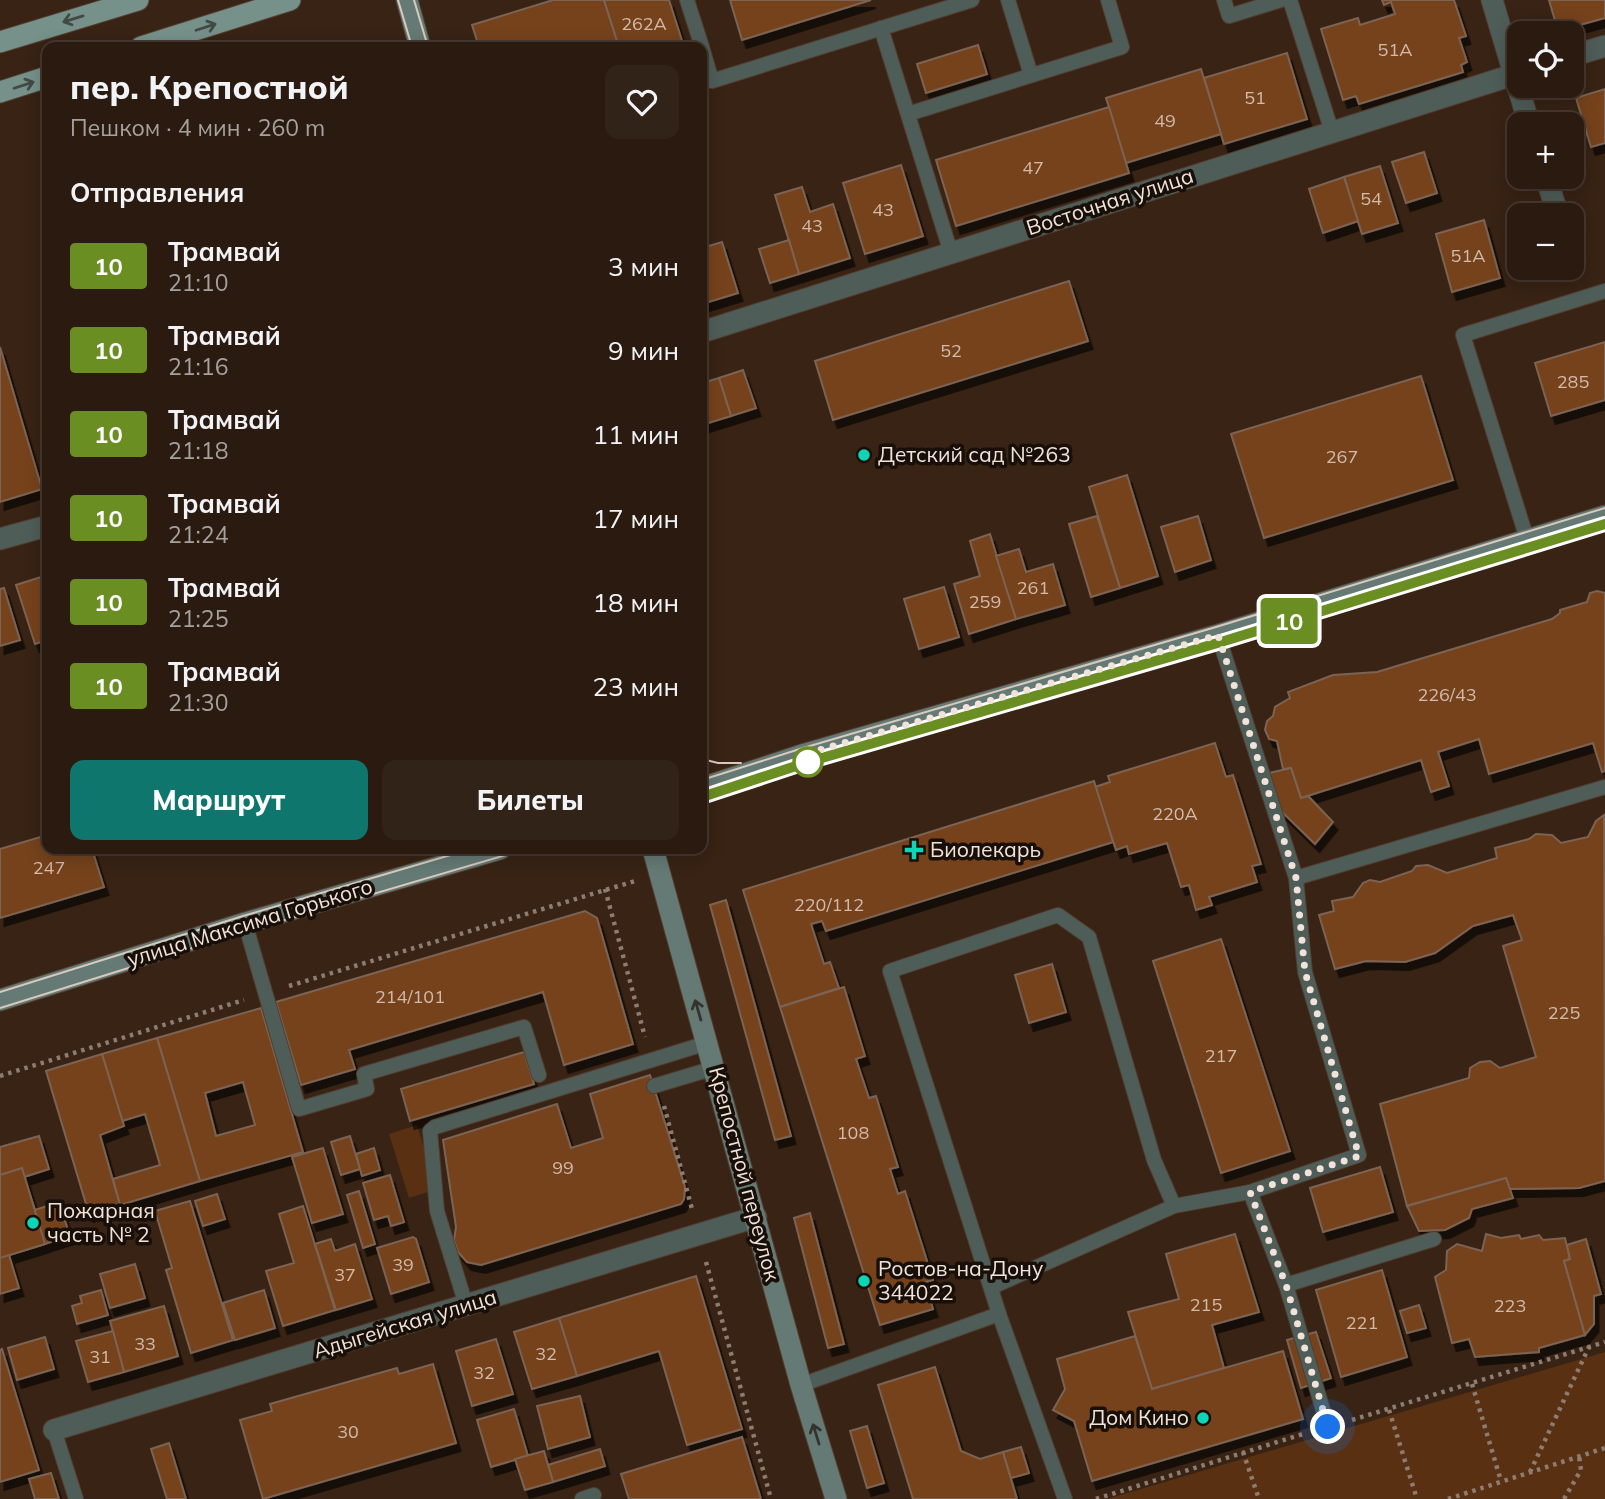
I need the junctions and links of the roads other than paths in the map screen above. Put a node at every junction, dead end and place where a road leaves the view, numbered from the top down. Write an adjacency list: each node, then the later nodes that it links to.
1 (138, 0): 13 (main road, one-way to 13)
2 (290, 0): 14 (main road, one-way to 2)
3 (407, 0): 15 (main road)
4 (687, 0): 16 (lane)
5 (972, 0): 12 (lane)
6 (1008, 0): 21 (lane)
7 (1108, 0): 21 (lane)
8 (1224, 0): 9 (lane)
9 (1281, 0)
10 (1290, 0): 26 (lane)
11 (1492, 0): 17 (street)
12 (881, 28): 20 (lane); 25 (lane)
13 (0, 42)
14 (157, 42)
15 (419, 42)
16 (700, 42)
17 (1507, 46)
18 (1605, 46): 19 (street)
19 (1584, 52)
20 (707, 64)
21 (1031, 75): 25 (lane)
22 (1507, 77): 26 (street, Восточная улица)
23 (42, 79): 24 (main road, one-way to 23)
24 (0, 92)
25 (908, 114): 27 (lane)
26 (1332, 132): 27 (street, Восточная улица)
27 (951, 253): 29 (street, Восточная улица)
28 (1605, 291): 33 (lane)
29 (707, 330)
30 (1605, 516): 33 (main road)
31 (42, 527): 32 (street)
32 (0, 539)
33 (1527, 539): 34 (main road)
34 (1218, 635): 35 (main road); 39 (lane)
35 (707, 786)
36 (1605, 786): 39 (lane)
37 (483, 854): 40 (main road, улица Максима Горького)
38 (654, 854): 42 (main road, Крепостной переулок, one-way to 38)
39 (1296, 878): 46 (lane)
40 (245, 923): 41 (main road, улица Максима Горького); 44 (lane)
41 (0, 1000)
42 (707, 1043): 43 (main road, Крепостной переулок); 52 (lane)
43 (714, 1068): 45 (lane); 48 (main road, Крепостной переулок)
44 (539, 1074)
45 (656, 1086)
46 (1250, 1192): 47 (lane); 50 (lane)
47 (1174, 1206): 51 (lane); 51 (lane)
48 (755, 1217): 52 (street, Адыгейская улица); 54 (main road, Крепостной переулок)
49 (1434, 1239): 50 (lane)
50 (1286, 1285): 55 (lane)
51 (992, 1287): 53 (lane)
52 (466, 1306): 56 (street, Адыгейская улица)
53 (999, 1314): 54 (lane); 59 (lane)
54 (801, 1385): 58 (main road, Крепостной переулок, one-way to 54)
55 (1328, 1427)
56 (54, 1430): 57 (lane)
57 (76, 1499)
58 (836, 1499)
59 (1065, 1499)

